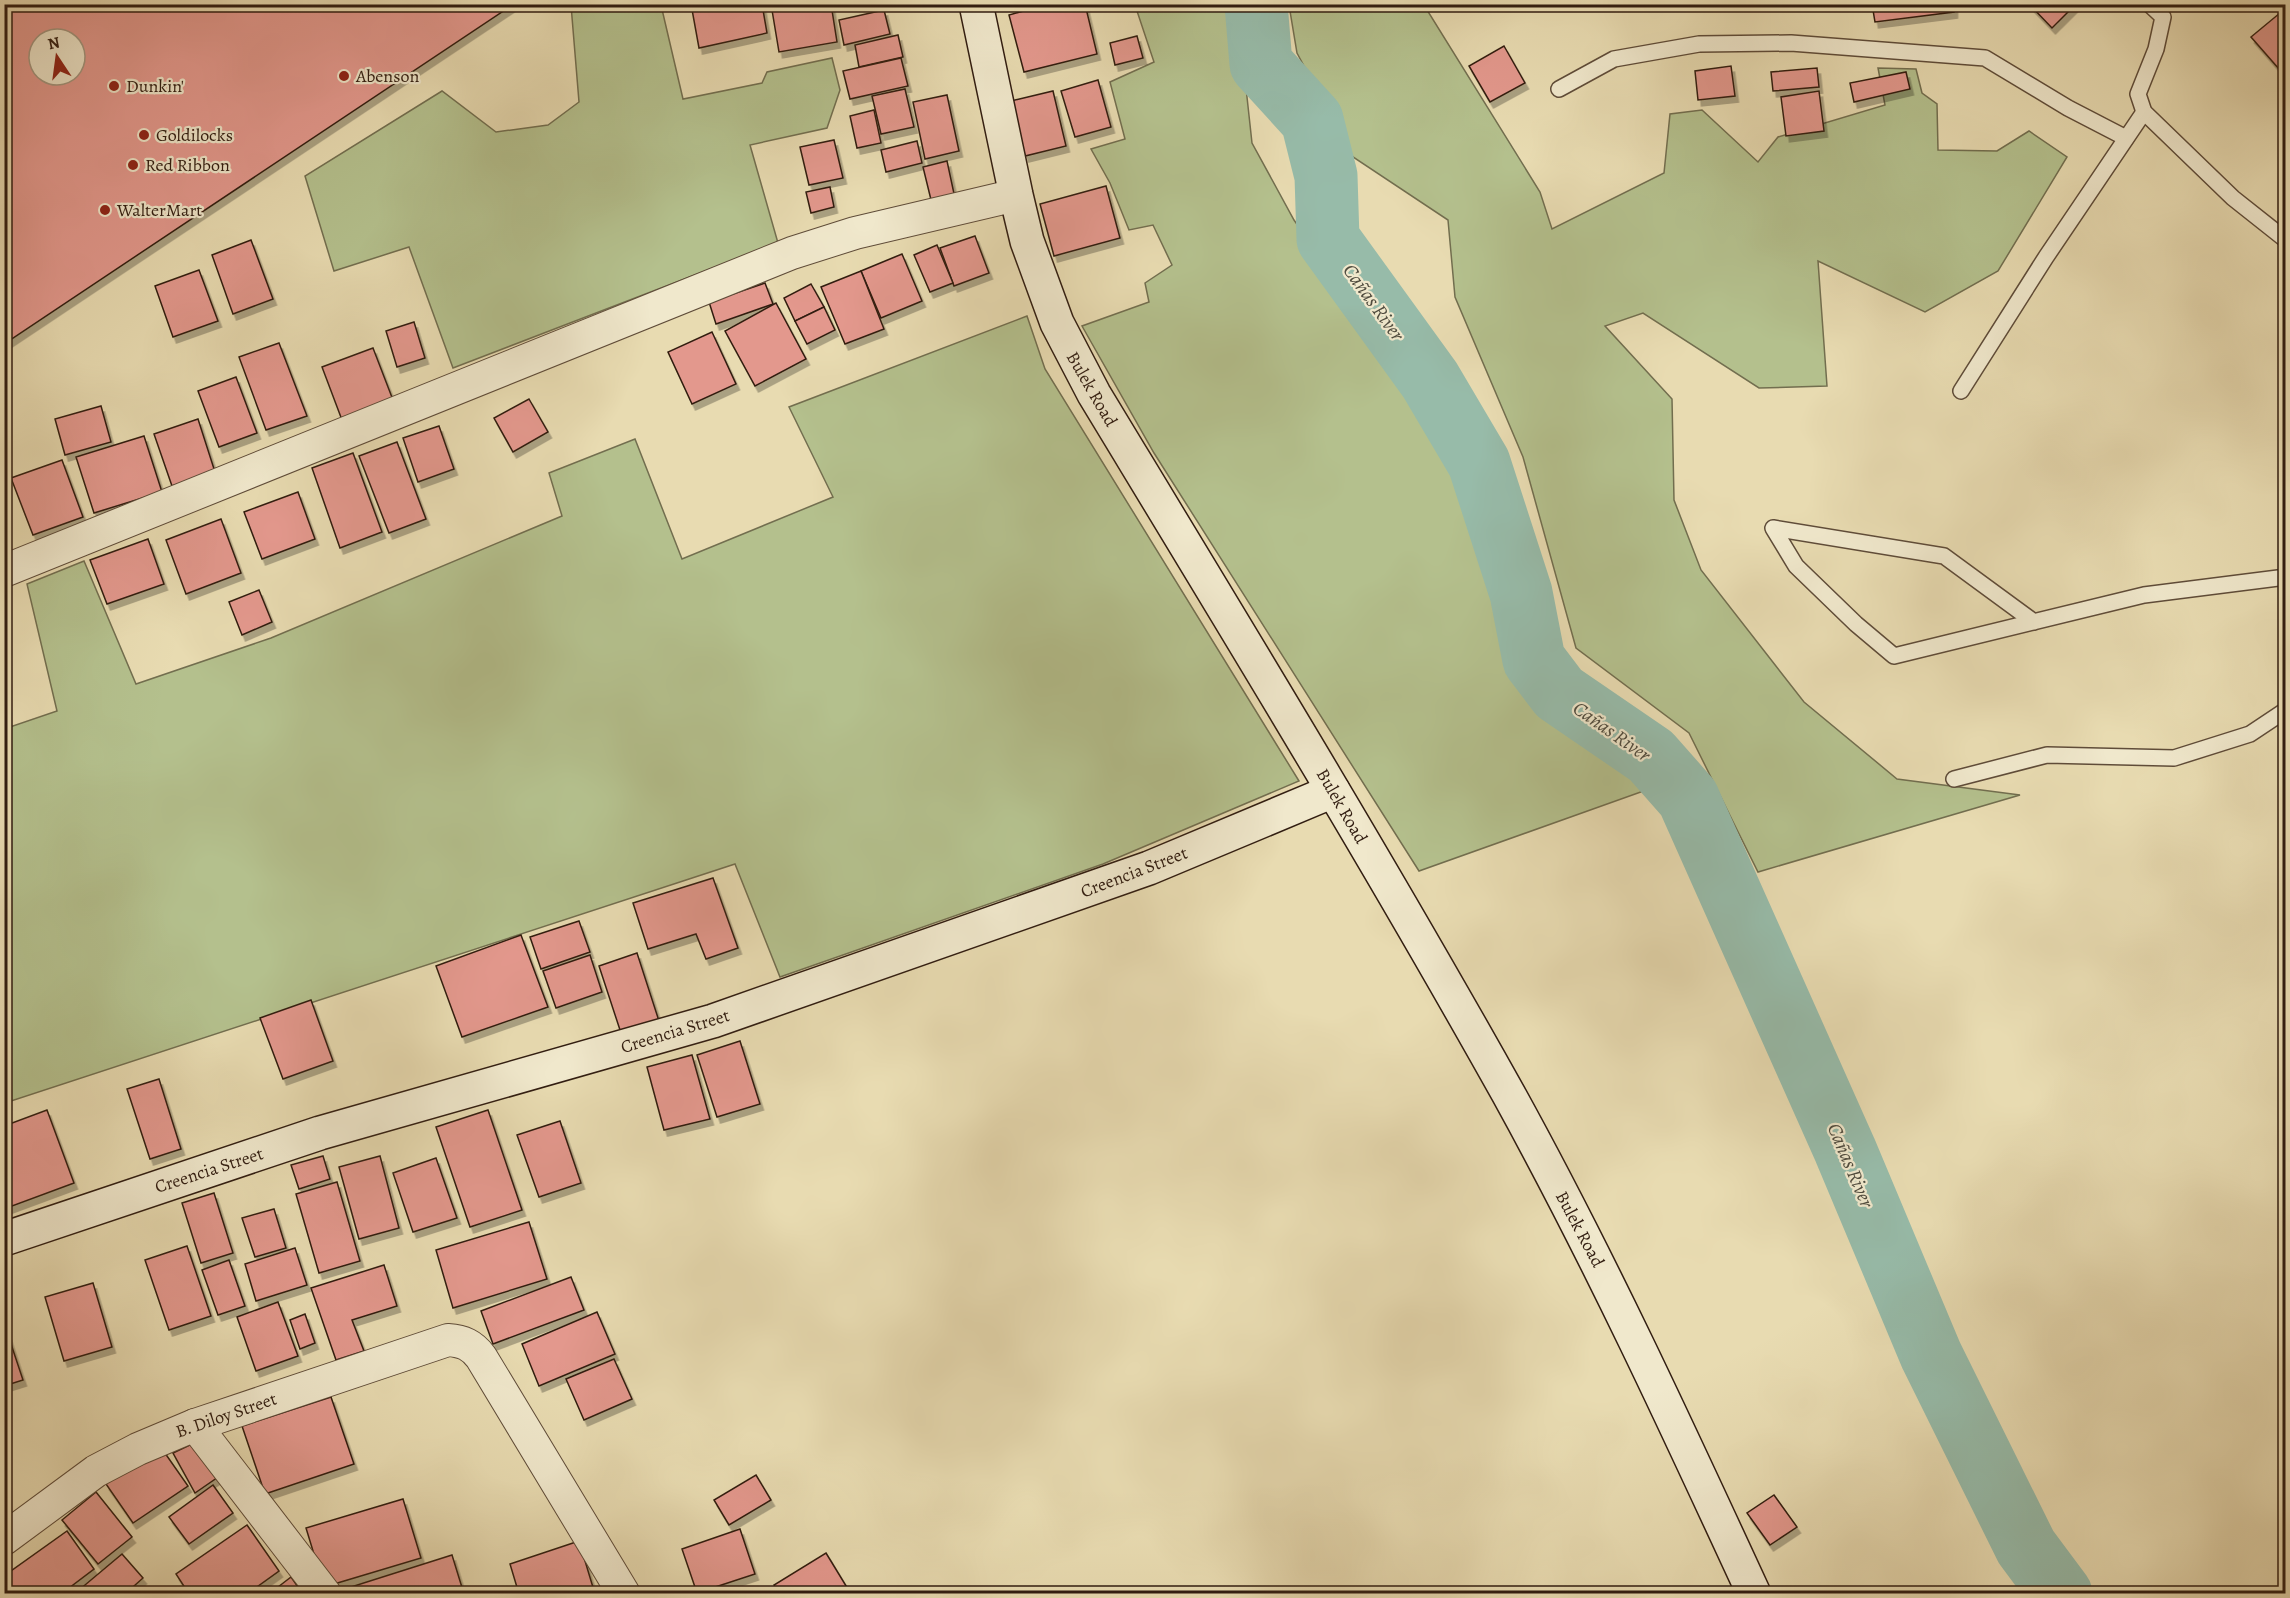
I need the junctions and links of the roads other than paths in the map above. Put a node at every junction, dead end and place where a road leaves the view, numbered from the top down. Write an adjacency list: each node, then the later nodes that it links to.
1 (976, 4): 6 (main road, Bulek Road)
2 (2149, 4): 4 (lane)
3 (1559, 89): 5 (lane)
4 (2144, 112): 5 (lane); 7 (lane)
5 (2126, 138): 8 (lane)
6 (1016, 195): 9 (street); 14 (main road, Bulek Road)
7 (2286, 240)
8 (1961, 391)
9 (4, 571)
10 (2286, 577): 11 (lane)
11 (2034, 622): 11 (lane)
12 (2286, 710): 13 (lane)
13 (1954, 779)
14 (1333, 791): 15 (main road, Creencia Street); 20 (main road, Bulek Road)
15 (4, 1239)
16 (195, 1425): 17 (street, B. Diloy Street); 18 (street); 19 (street, B. Diloy Street)
17 (4, 1539)
18 (325, 1593)
19 (624, 1593)
20 (1754, 1593)

